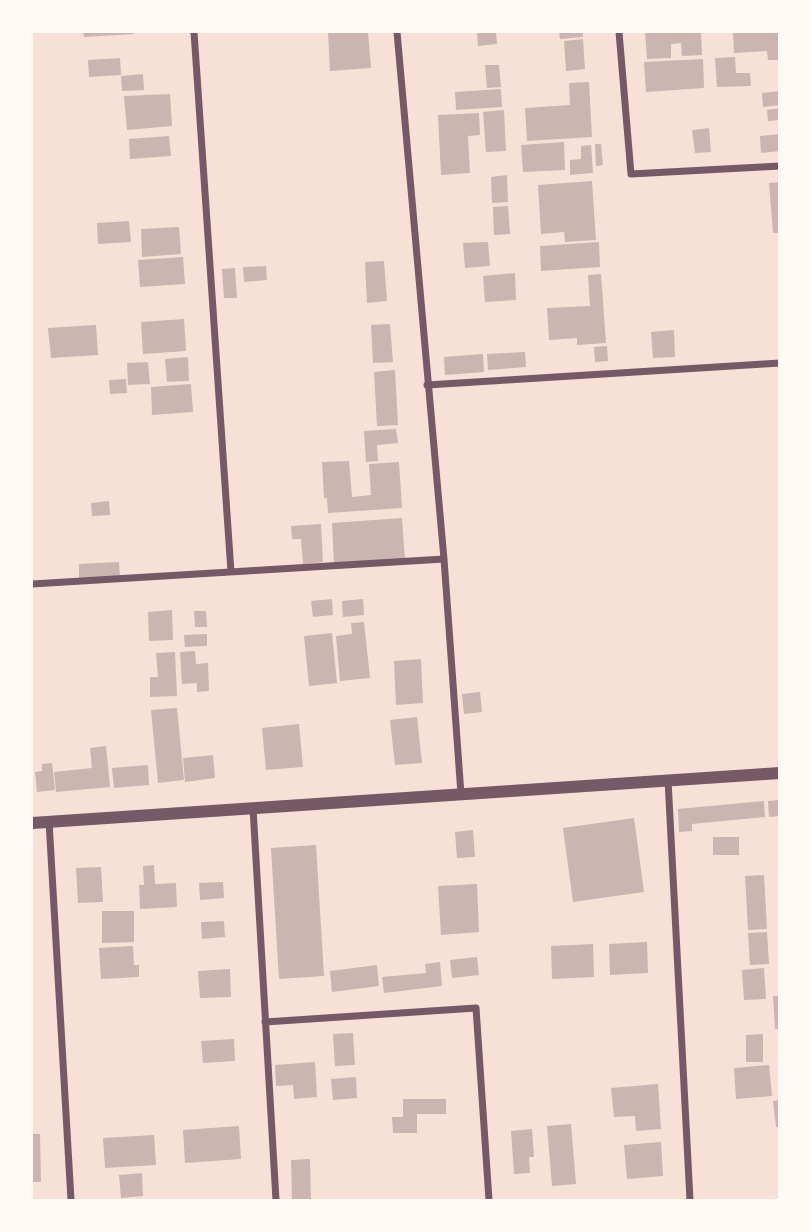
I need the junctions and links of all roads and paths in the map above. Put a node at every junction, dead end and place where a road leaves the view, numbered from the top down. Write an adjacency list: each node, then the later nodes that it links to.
1 (194, 32): 8 (street)
2 (397, 32): 6 (street)
3 (619, 32): 4 (street)
4 (779, 166)
5 (779, 363): 6 (street)
6 (427, 385): 7 (street)
7 (444, 559): 8 (street); 12 (street)
8 (232, 572): 9 (street)
9 (32, 584)
10 (779, 772): 11 (street)
11 (668, 780): 12 (street); 20 (street)
12 (461, 794): 13 (street)
13 (253, 808): 14 (street); 16 (street)
14 (49, 821): 15 (street); 17 (street)
15 (32, 822)
16 (265, 1022): 18 (street); 19 (street)
17 (71, 1200)
18 (276, 1200)
19 (489, 1200)
20 (690, 1200)

